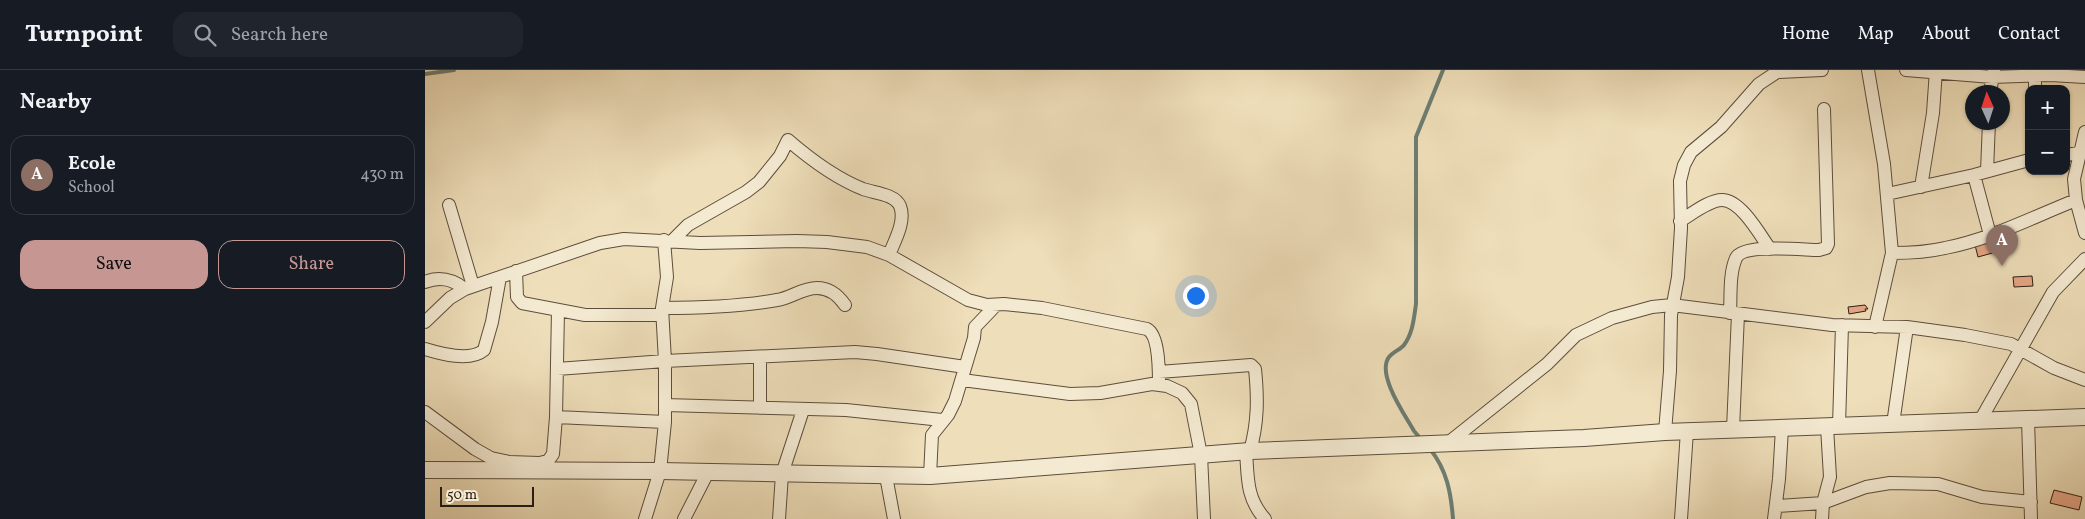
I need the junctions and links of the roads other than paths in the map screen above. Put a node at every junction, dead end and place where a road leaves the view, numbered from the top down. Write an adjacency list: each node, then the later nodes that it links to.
1 (1822, 70): 4 (street)
2 (1868, 70): 19 (street)
3 (1906, 70): 5 (street)
4 (1780, 71): 22 (street)
5 (1936, 72): 7 (street); 18 (street)
6 (2050, 72): 8 (street); 9 (street)
7 (1993, 74): 8 (street)
8 (2035, 75): 10 (street)
9 (2085, 77)
10 (2035, 85)
11 (1824, 109): 26 (street)
12 (1989, 130): 16 (street)
13 (2085, 132): 14 (street)
14 (2073, 154): 20 (street)
15 (2025, 161): 16 (street)
16 (1987, 171): 17 (street)
17 (1974, 175): 18 (street); 24 (street)
18 (1921, 187): 19 (street)
19 (1887, 194): 27 (street)
20 (2076, 200): 23 (street); 24 (street)
21 (449, 205): 33 (street)
22 (1681, 220): 26 (street); 36 (street)
23 (2085, 233)
24 (1990, 235): 27 (street)
25 (668, 241): 28 (street); 28 (street); 30 (street); 38 (street)
26 (1770, 249): 39 (street)
27 (1891, 253): 42 (street)
28 (889, 255): 35 (street)
29 (2085, 259): 44 (street)
30 (516, 271): 31 (street); 37 (street)
31 (499, 277): 33 (street); 45 (street)
32 (425, 282): 33 (street)
33 (469, 287): 40 (street)
34 (845, 305): 38 (street)
35 (996, 305): 49 (street); 50 (street)
36 (1672, 305): 39 (street); 66 (street); 68 (street)
37 (558, 310): 38 (street); 48 (street)
38 (662, 312): 47 (street)
39 (1734, 313): 41 (street); 65 (street)
40 (425, 322)
41 (1842, 325): 42 (street); 63 (street)
42 (1875, 327): 43 (street)
43 (1907, 327): 44 (street); 62 (street)
44 (2021, 348): 51 (street); 58 (street)
45 (425, 350)
46 (760, 357): 47 (street); 49 (street); 53 (street)
47 (665, 361): 48 (street); 52 (street)
48 (557, 369): 56 (street)
49 (963, 374): 50 (street); 60 (street)
50 (1159, 378): 69 (street); 70 (street)
51 (2085, 380)
52 (665, 405): 53 (street); 61 (street)
53 (760, 408): 54 (street)
54 (803, 410): 60 (street); 74 (street)
55 (425, 412): 56 (street)
56 (556, 417): 61 (street)
57 (2085, 417): 59 (street)
58 (1981, 419): 59 (street); 62 (street)
59 (2028, 419): 77 (street)
60 (942, 420): 76 (street)
61 (665, 422): 72 (street)
62 (1893, 424): 63 (street)
63 (1833, 426): 64 (street); 78 (street)
64 (1782, 428): 65 (street); 79 (street)
65 (1733, 429): 67 (street)
66 (1665, 432): 67 (street); 68 (street)
67 (1687, 432): 86 (street)
68 (1448, 443): 69 (street)
69 (1248, 451): 70 (street); 85 (street)
70 (1201, 455): 76 (street); 84 (street)
71 (425, 470): 72 (street)
72 (660, 471): 73 (street); 80 (street)
73 (708, 472): 74 (street); 81 (street)
74 (782, 474): 75 (street); 82 (street)
75 (886, 476): 76 (street); 83 (street)
76 (930, 476)
77 (2031, 502): 78 (street); 89 (street)
78 (1823, 503): 79 (street); 88 (street)
79 (1777, 506): 87 (street)
80 (645, 519)
81 (684, 519)
82 (779, 519)
83 (894, 519)
84 (1204, 519)
85 (1265, 519)
86 (1681, 519)
87 (1774, 519)
88 (1822, 519)
89 (2031, 519)

